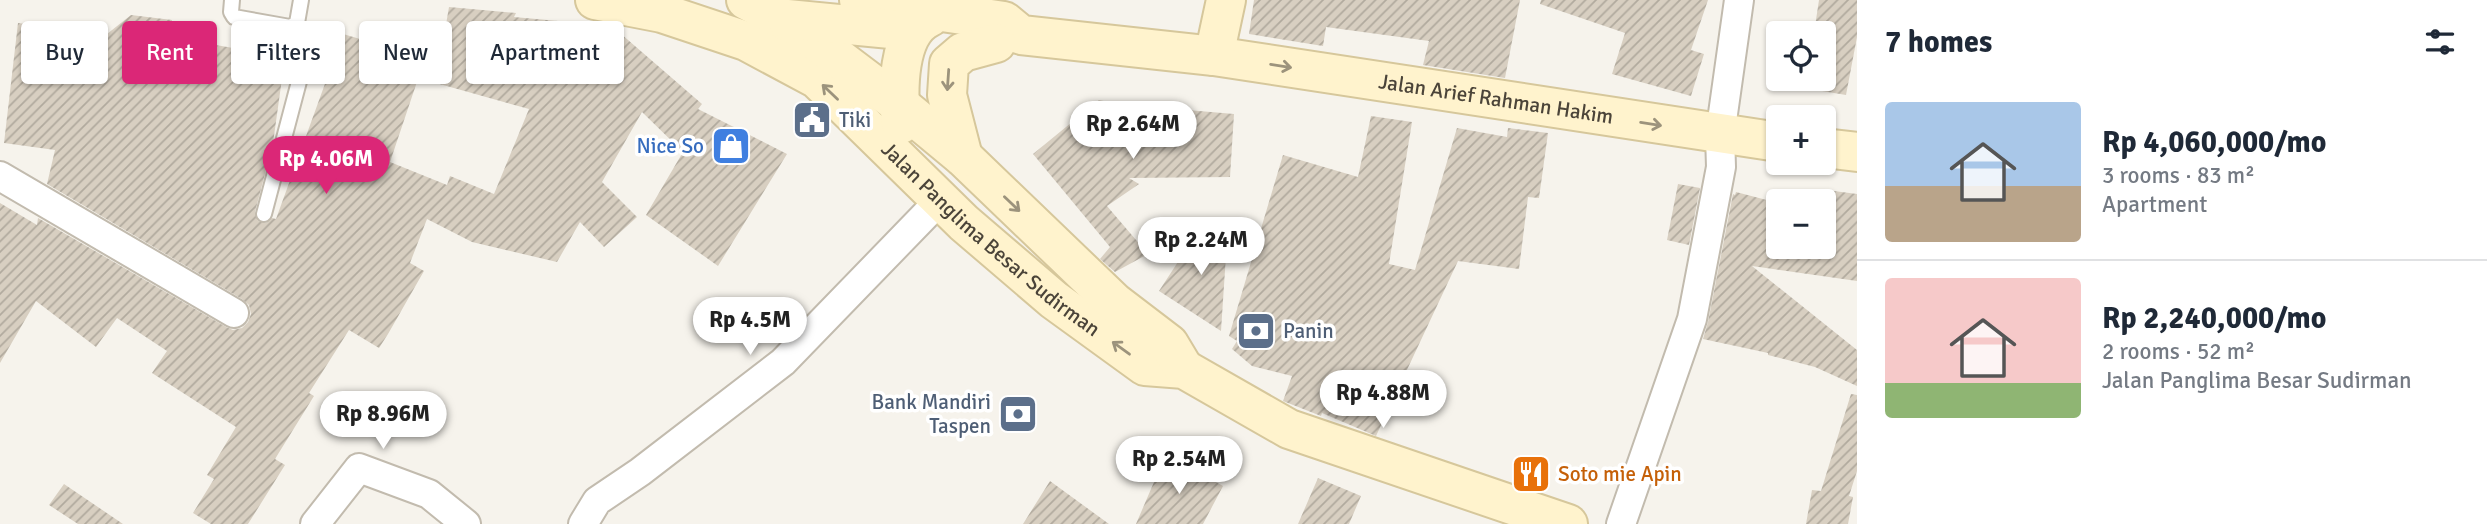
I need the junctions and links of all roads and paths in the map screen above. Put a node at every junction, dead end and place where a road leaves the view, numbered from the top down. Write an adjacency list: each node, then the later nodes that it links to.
1 (232, 0): 11 (lane)
2 (301, 0): 12 (lane)
3 (596, 0): 9 (main road)
4 (746, 0): 10 (main road, Jalan Panglima Besar Sudirman)
5 (859, 0): 8 (main road)
6 (1226, 0): 15 (main road)
7 (1739, 0): 18 (street)
8 (944, 10): 13 (main road); 14 (main road)
9 (662, 13): 10 (main road, Jalan Arief Rahman Hakim); 24 (main road, Jalan Panglima Besar Sudirman, one-way to 9)
10 (781, 19): 13 (main road, Jalan Arief Rahman Hakim); 17 (main road, Jalan Panglima Besar Sudirman)
11 (258, 21)
12 (297, 21)
13 (912, 32): 14 (main road, Jalan Arief Rahman Hakim); 17 (main road)
14 (1008, 39): 15 (main road, Jalan Arief Rahman Hakim); 22 (main road, one-way to 22)
15 (1214, 56): 18 (main road, Jalan Arief Rahman Hakim, one-way to 18)
16 (298, 84): 25 (lane)
17 (900, 104): 22 (main road, Jalan Panglima Besar Sudirman); 24 (main road)
18 (1720, 135): 19 (main road, Jalan Arief Rahman Hakim); 32 (street)
19 (1766, 141)
20 (1836, 149): 21 (main road)
21 (1857, 152)
22 (962, 157): 27 (main road, Jalan Panglima Besar Sudirman, one-way to 27)
23 (0, 176): 26 (street)
24 (928, 186): 27 (main road, Jalan Panglima Besar Sudirman, one-way to 24); 31 (street)
25 (264, 214)
26 (234, 313)
27 (1184, 369): 28 (main road, Jalan Panglima Besar Sudirman)
28 (1559, 523)
29 (315, 524): 30 (street)
30 (466, 524)
31 (583, 524)
32 (1621, 524)

